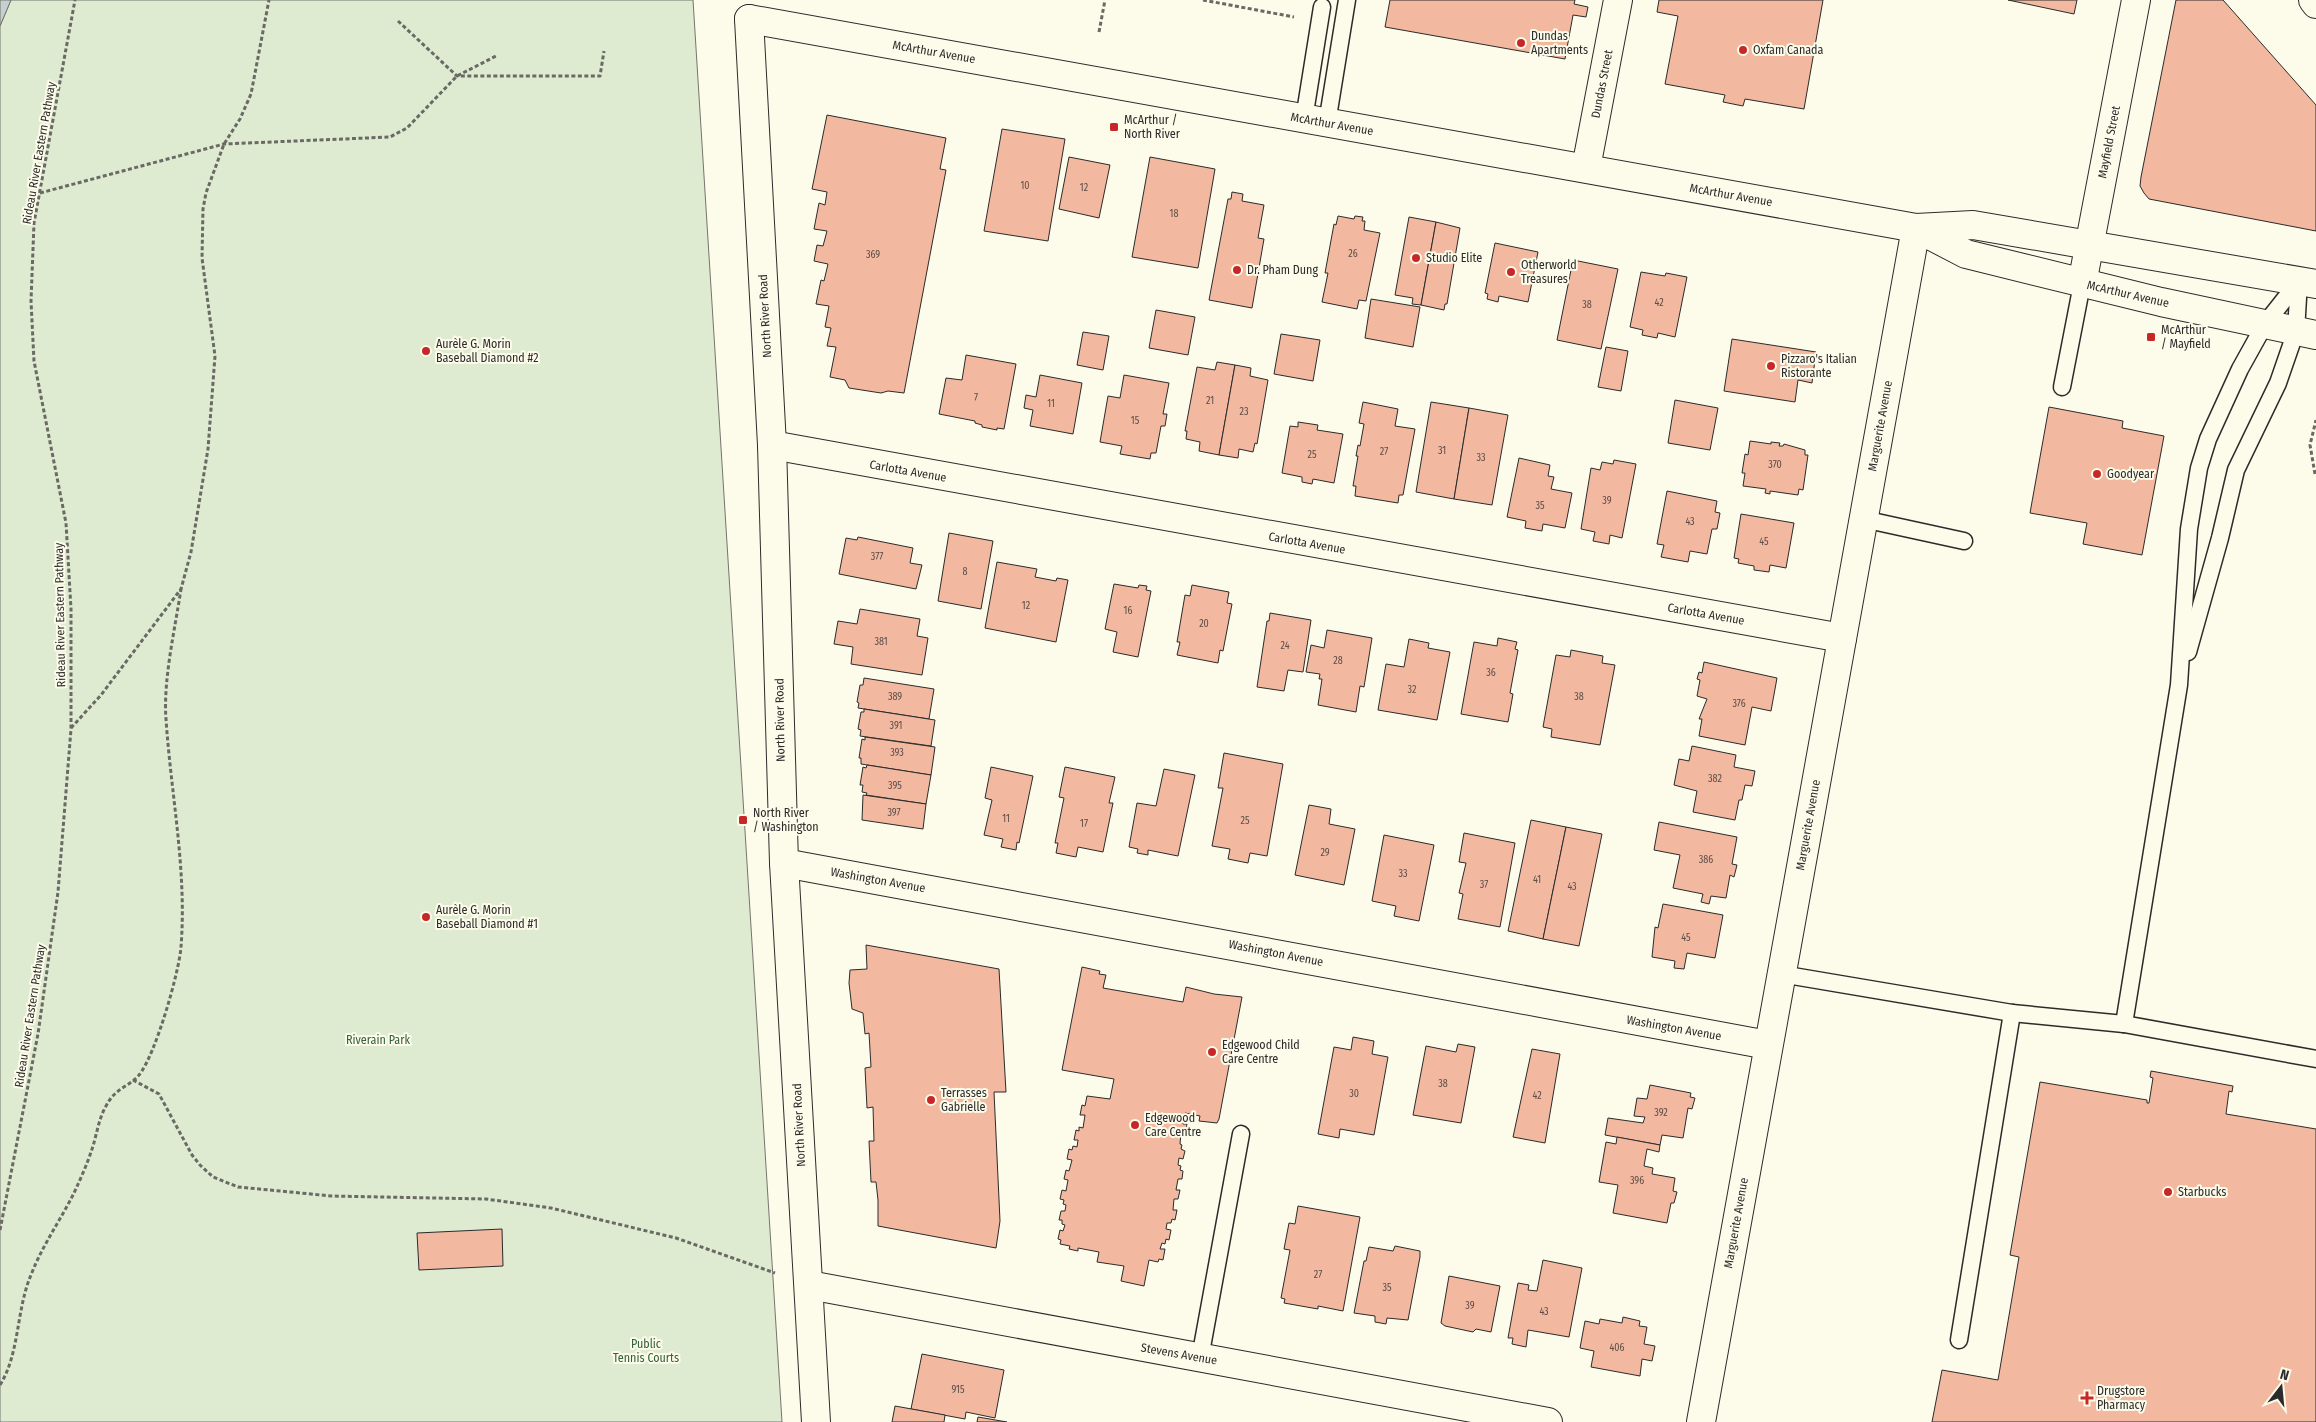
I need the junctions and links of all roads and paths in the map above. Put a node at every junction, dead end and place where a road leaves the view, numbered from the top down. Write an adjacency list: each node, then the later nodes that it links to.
1 (75, 0): 21 (path, Rideau River Eastern Pathway)
2 (269, 0): 19 (path)
3 (1105, 0): 14 (path)
4 (1203, 0): 12 (path)
5 (1347, 0): 18 (lane)
6 (1618, 0): 20 (street, Dundas Street)
7 (2136, 0): 23 (street, Mayfield Street)
8 (2313, 0): 9 (street)
9 (2316, 4)
10 (749, 6): 18 (street, McArthur Avenue); 30 (street, North River Road)
11 (1322, 7): 18 (lane)
12 (1301, 18)
13 (398, 21): 17 (path)
14 (1099, 32)
15 (604, 51): 17 (path)
16 (496, 56): 17 (path)
17 (457, 76): 19 (path)
18 (1315, 121): 20 (street, McArthur Avenue)
19 (224, 144): 21 (path); 34 (path)
20 (1586, 168): 22 (street, McArthur Avenue)
21 (40, 193): 37 (path, Rideau River Eastern Pathway)
22 (1916, 228): 23 (street, McArthur Avenue); 25 (street, McArthur Avenue); 32 (street, Marguerite Avenue)
23 (2089, 244): 24 (street, McArthur Avenue); 25 (street, Mayfield Street)
24 (2308, 283): 26 (lane); 27 (lane)
25 (2082, 284): 26 (street, McArthur Avenue); 28 (lane)
26 (2265, 324): 27 (street, McArthur Avenue); 36 (lane)
27 (2306, 333): 36 (lane)
28 (2062, 387)
29 (2316, 420): 31 (path)
30 (772, 445): 35 (street, Carlotta Avenue); 38 (street, North River Road)
31 (2316, 474)
32 (1863, 519): 33 (lane); 35 (street, Marguerite Avenue)
33 (1964, 541)
34 (181, 589): 37 (path); 44 (path)
35 (1842, 638): 39 (street, Marguerite Avenue)
36 (2179, 685): 41 (lane)
37 (70, 729): 46 (path, Rideau River Eastern Pathway)
38 (784, 863): 42 (street, Washington Avenue); 47 (street, North River Road)
39 (1781, 974): 40 (lane); 42 (street, Marguerite Avenue)
40 (2012, 1013): 41 (lane); 48 (lane)
41 (2124, 1024): 43 (lane)
42 (1768, 1045): 53 (street, Marguerite Avenue)
43 (2316, 1059)
44 (133, 1080): 47 (path); 50 (path)
45 (1241, 1134): 49 (lane)
46 (0, 1230)
47 (809, 1285): 49 (street, Stevens Avenue); 51 (street, North River Road)
48 (1959, 1340)
49 (1200, 1358): 52 (street, Stevens Avenue)
50 (0, 1385)
51 (816, 1422)
52 (1548, 1422)
53 (1701, 1422)

